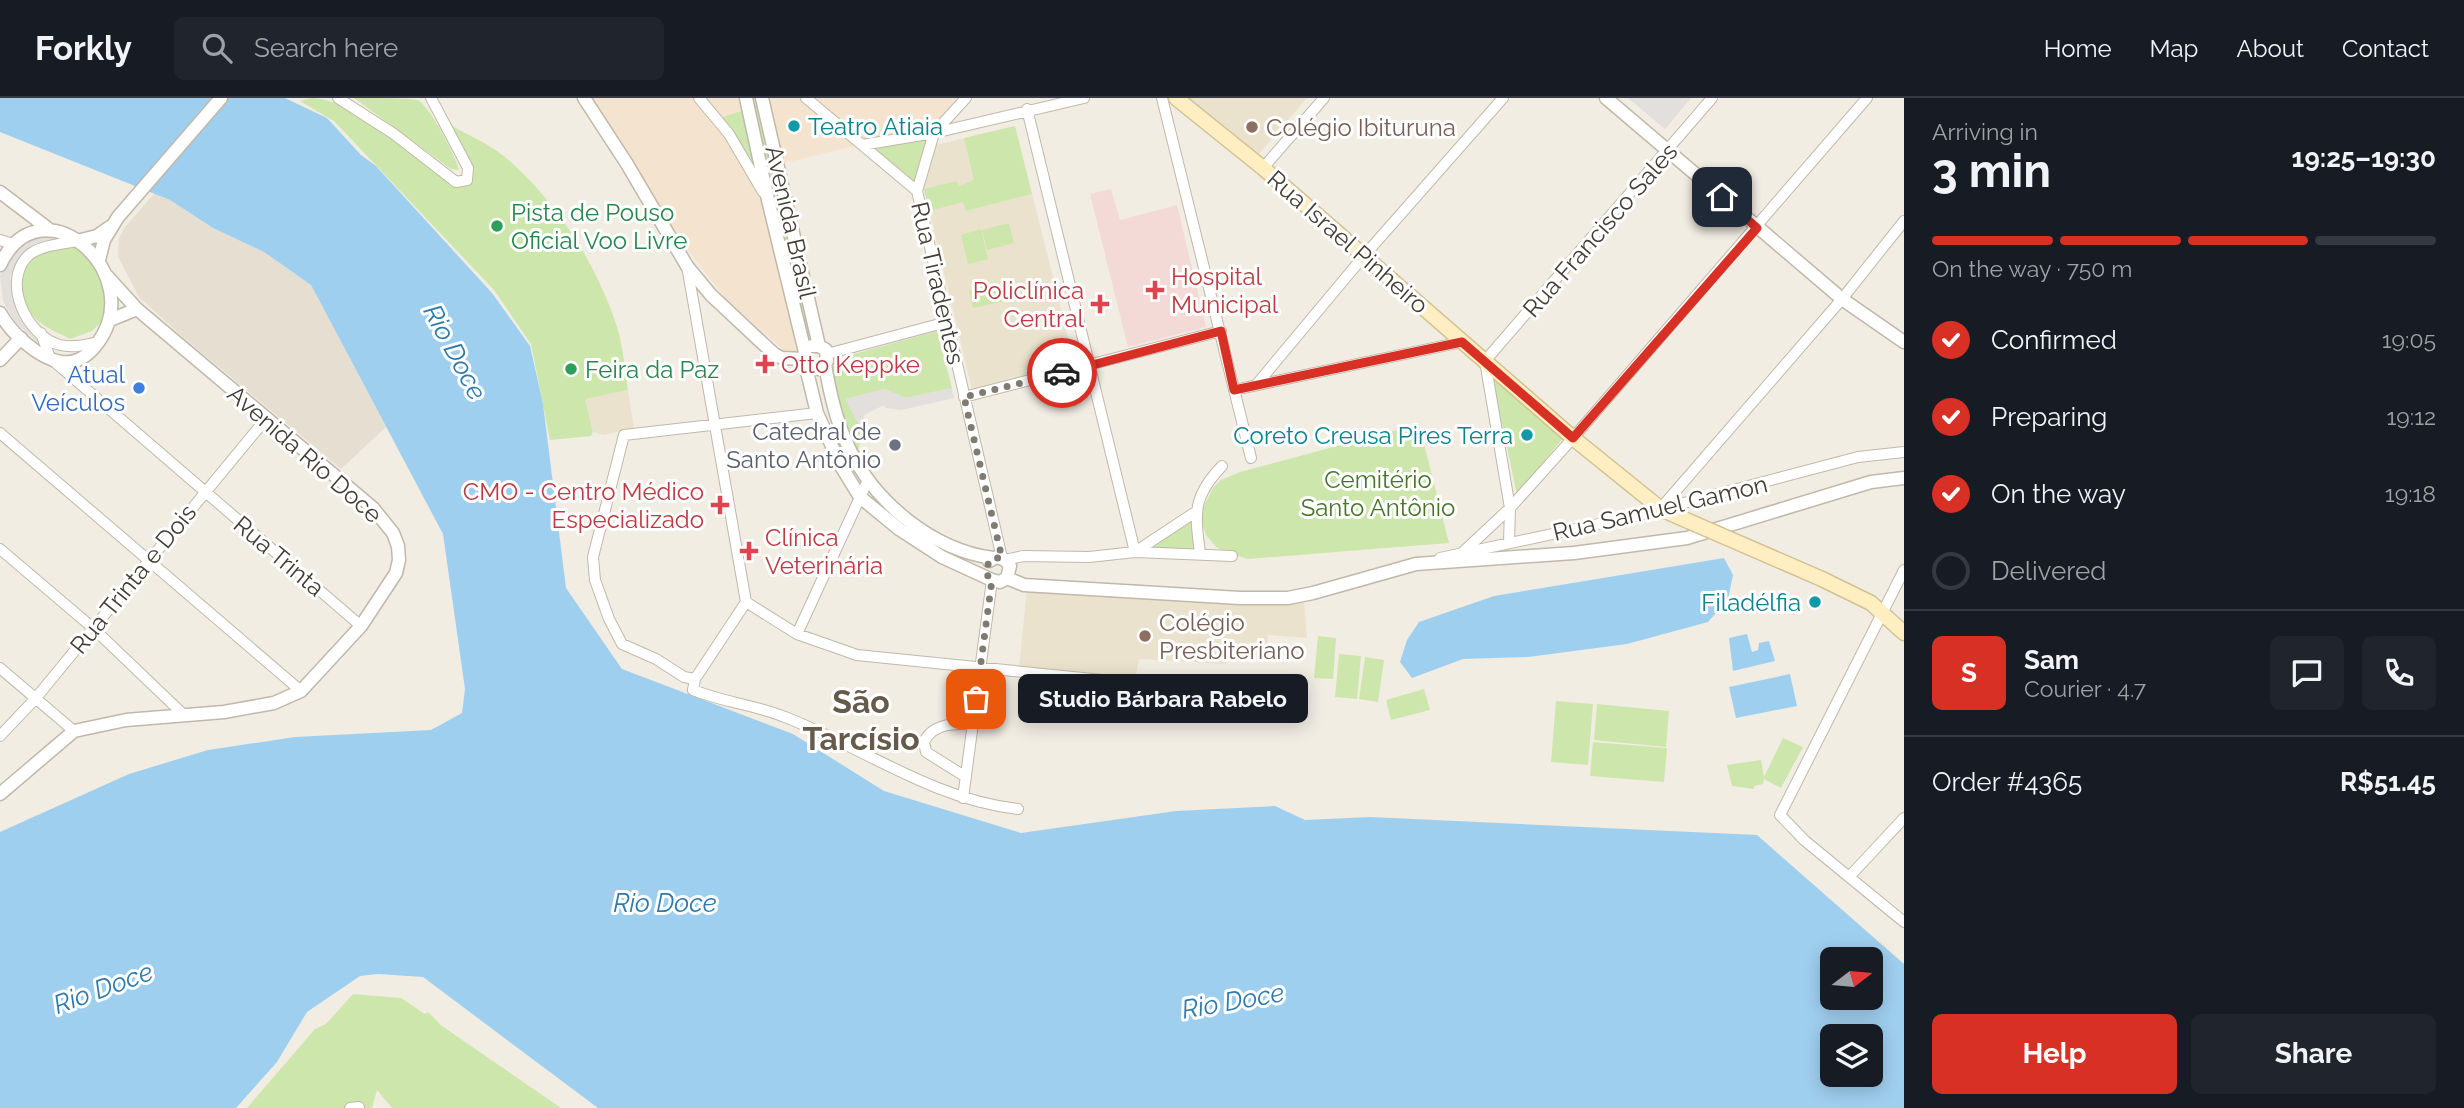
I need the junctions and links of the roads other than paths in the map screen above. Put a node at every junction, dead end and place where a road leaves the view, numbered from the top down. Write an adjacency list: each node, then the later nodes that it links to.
1 (221, 98): 28 (street)
2 (338, 98): 17 (street)
3 (584, 98): 36 (street)
4 (699, 98): 25 (street)
5 (746, 98): 25 (street, Avenida Brasil)
6 (762, 98): 26 (street, Avenida Brasil)
7 (806, 98): 20 (street)
8 (966, 98): 19 (street)
9 (1084, 98): 18 (street)
10 (1162, 98): 43 (street)
11 (1176, 98): 22 (main road, Rua Israel Pinheiro)
12 (1324, 98): 22 (street)
13 (1503, 98): 33 (street)
14 (1606, 98): 21 (street)
15 (1713, 98): 21 (street, Rua Francisco Sales)
16 (1867, 98): 29 (street)
17 (432, 99)
18 (1027, 109): 19 (street); 55 (street)
19 (934, 132): 20 (street); 23 (street, Rua Tiradentes)
20 (862, 145): 23 (street)
21 (1669, 151): 29 (street); 54 (street, Rua Francisco Sales)
22 (1263, 168): 33 (main road, Rua Israel Pinheiro)
23 (917, 191): 42 (street, Rua Tiradentes)
24 (0, 193): 30 (street); 31 (street)
25 (769, 205): 26 (street); 51 (street, Avenida Brasil)
26 (788, 206): 49 (street, Avenida Brasil)
27 (1904, 221): 38 (street)
28 (110, 227): 32 (street); 34 (street)
29 (1757, 228): 38 (street); 64 (street)
30 (50, 230): 31 (street); 32 (street)
31 (11, 241): 35 (street)
32 (77, 241): 34 (street); 44 (street)
33 (1363, 257): 47 (main road, Rua Israel Pinheiro); 57 (street)
34 (99, 260): 37 (street)
35 (0, 265)
36 (687, 266): 51 (street); 62 (street)
37 (107, 276): 39 (street, Avenida Rio Doce); 41 (street)
38 (1842, 299): 48 (street); 73 (street)
39 (137, 309): 41 (street); 61 (street, Avenida Rio Doce)
40 (0, 313): 45 (street)
41 (110, 320): 46 (street)
42 (947, 322): 49 (street); 59 (street, Rua Tiradentes)
43 (1221, 331): 55 (street); 58 (street)
44 (41, 333): 46 (street); 50 (street)
45 (21, 338): 50 (street); 53 (street)
46 (98, 342): 52 (street)
47 (1462, 342): 54 (main road, Rua Israel Pinheiro); 57 (street)
48 (1904, 342)
49 (824, 355): 51 (street); 51 (street); 69 (street, Avenida Brasil)
50 (50, 358): 52 (street); 56 (street, Rua Trinta)
51 (805, 358): 60 (street, Avenida Brasil)
52 (82, 359): 56 (street)
53 (0, 360)
54 (1485, 361): 64 (main road, Rua Israel Pinheiro); 72 (street)
55 (1091, 366): 59 (street); 77 (street)
56 (69, 376): 70 (street, Rua Trinta)
57 (1257, 384): 58 (street)
58 (1234, 390): 66 (street)
59 (964, 397): 81 (street, Rua Tiradentes)
60 (817, 413): 62 (street); 71 (street, Avenida Brasil)
61 (265, 420): 70 (street, Rua Trinta e Dois); 89 (street, Avenida Rio Doce)
62 (713, 425): 87 (street); 95 (street)
63 (0, 433): 82 (street)
64 (1573, 438): 72 (street); 73 (main road, Rua Israel Pinheiro)
65 (1904, 452): 73 (street, Rua Samuel Gamon)
66 (1251, 458)
67 (1222, 466): 74 (street)
68 (1904, 478): 83 (street)
69 (868, 480): 71 (street); 81 (street, Avenida Brasil)
70 (204, 492): 82 (street, Rua Trinta e Dois); 89 (street, Rua Trinta)
71 (860, 497): 86 (street, Avenida Brasil); 92 (street)
72 (1510, 508): 75 (street); 78 (street)
73 (1661, 509): 75 (street, Rua Samuel Gamon); 88 (main road, Rua Israel Pinheiro, bridge)
74 (1195, 513): 77 (street); 79 (street)
75 (1509, 543): 78 (street, Rua Samuel Gamon)
76 (0, 549): 90 (street)
77 (1135, 552): 79 (street); 81 (street)
78 (1462, 553): 83 (street, Rua Samuel Gamon)
79 (1200, 554): 80 (street)
80 (1232, 556)
81 (1000, 558): 85 (street); 86 (street)
82 (148, 561): 90 (street, Rua Trinta e Dois); 97 (street)
83 (1416, 564): 85 (street)
84 (1904, 570): 88 (street)
85 (1007, 578): 86 (street)
86 (991, 579): 93 (street)
87 (746, 603): 92 (street); 95 (street)
88 (1883, 611): 91 (main road, Rua Israel Pinheiro); 108 (street)
89 (361, 626): 97 (street, Avenida Rio Doce)
90 (93, 628): 98 (street, Rua Trinta e Dois); 99 (street)
91 (1904, 633)
92 (797, 634): 93 (street)
93 (980, 667): 96 (street); 100 (street)
94 (0, 668): 98 (street)
95 (695, 679): 105 (street)
96 (1132, 683)
97 (301, 691): 99 (street, Avenida Rio Doce)
98 (35, 699): 101 (street); 102 (street, Rua Trinta e Dois)
99 (185, 716): 101 (street, Avenida Rio Doce)
100 (975, 724): 103 (street); 103 (street)
101 (74, 731): 104 (street, Avenida Rio Doce)
102 (0, 736)
103 (966, 777): 105 (street)
104 (0, 794)
105 (963, 798): 106 (street)
106 (1018, 809)
107 (1904, 818): 108 (street)
108 (1850, 876): 109 (street)
109 (1904, 922)

